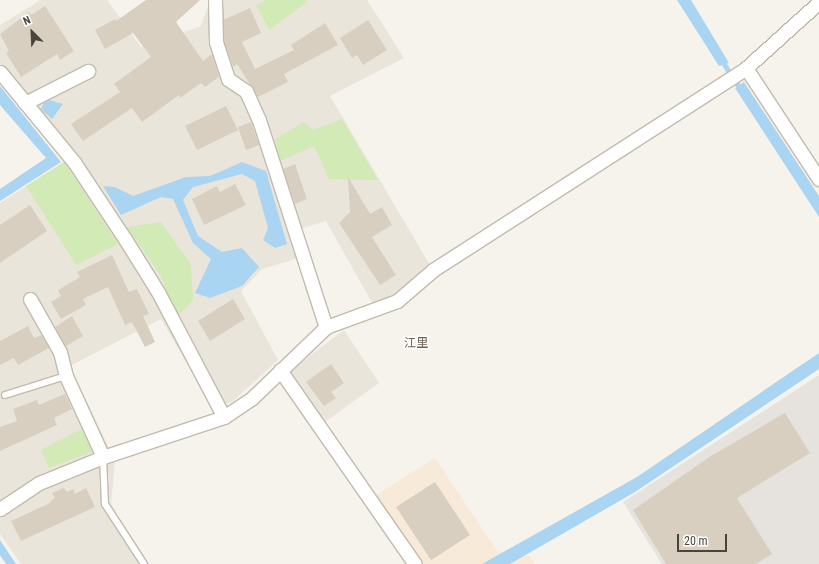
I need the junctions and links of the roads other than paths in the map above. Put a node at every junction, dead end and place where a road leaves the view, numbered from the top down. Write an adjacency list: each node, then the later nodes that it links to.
1 (215, 0): 9 (street)
2 (819, 2): 5 (street)
3 (88, 71): 6 (street)
4 (0, 72): 6 (street)
5 (736, 74): 7 (street); 9 (street)
6 (25, 103): 13 (street)
7 (819, 179)
8 (30, 299): 11 (street)
9 (326, 327): 10 (street)
10 (280, 370): 13 (street); 17 (street)
11 (66, 376): 12 (lane); 14 (street)
12 (5, 394)
13 (224, 417): 14 (street)
14 (104, 457): 15 (street); 16 (lane)
15 (0, 509)
16 (144, 564)
17 (415, 564)

